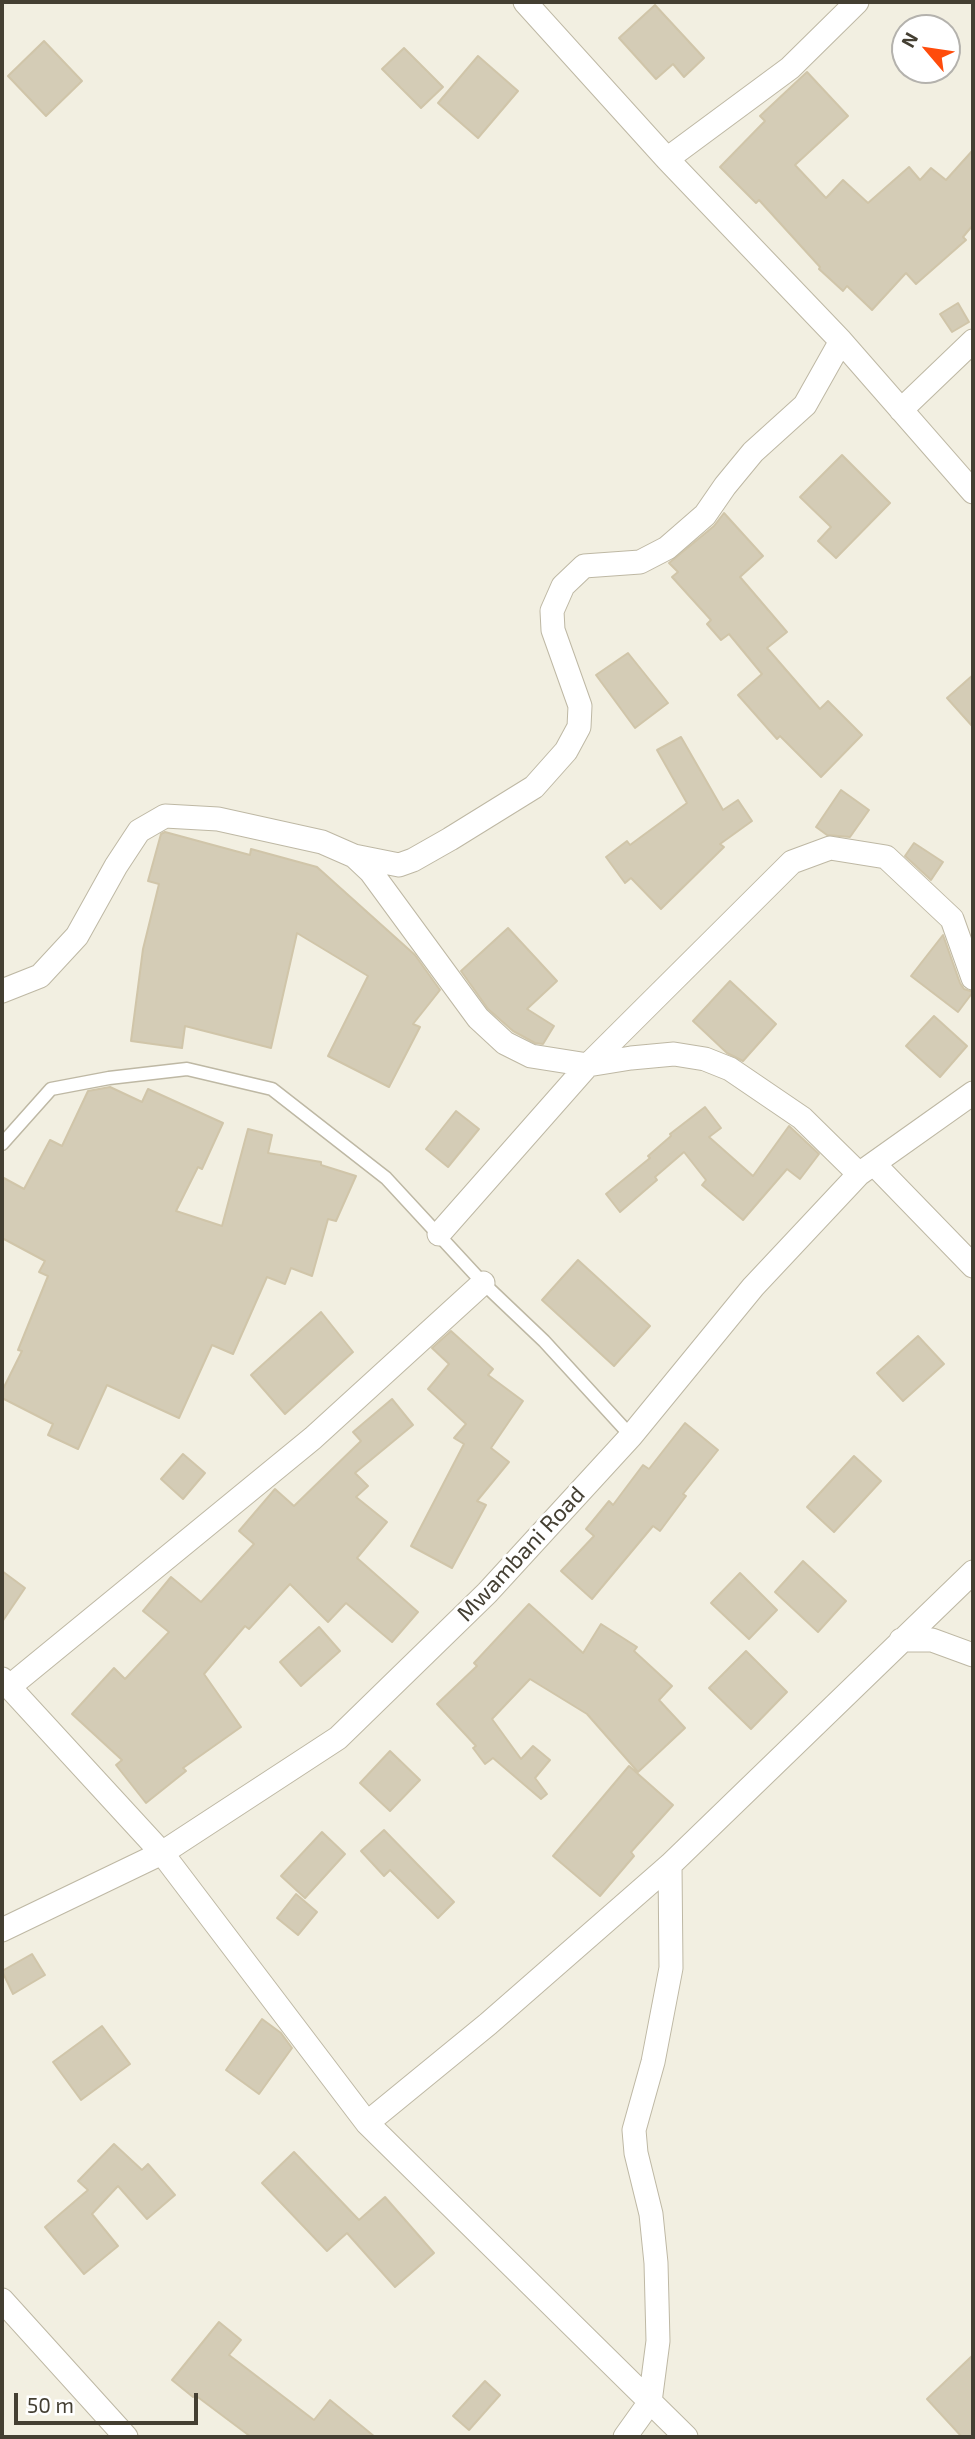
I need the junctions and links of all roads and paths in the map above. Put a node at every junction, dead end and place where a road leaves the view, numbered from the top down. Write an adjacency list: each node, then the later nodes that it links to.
1 (525, 2): 3 (street)
2 (857, 2): 3 (street)
3 (667, 159): 4 (street)
4 (841, 341): 6 (street); 8 (street)
5 (973, 341): 6 (street)
6 (901, 410): 7 (street)
7 (973, 492)
8 (354, 856): 10 (street); 11 (street)
9 (973, 978): 11 (street)
10 (2, 991)
11 (588, 1065): 14 (street); 15 (street)
12 (973, 1093): 14 (street, Mwambani Road)
13 (2, 1144): 15 (lane)
14 (867, 1169): 16 (street); 18 (street, Mwambani Road)
15 (439, 1234): 17 (lane)
16 (973, 1266)
17 (484, 1283): 18 (lane); 22 (street)
18 (631, 1436): 23 (street, Mwambani Road)
19 (973, 1572): 20 (street)
20 (901, 1640): 21 (street); 24 (street)
21 (973, 1655)
22 (5, 1683): 23 (street)
23 (162, 1853): 25 (street, Mwambani Road); 26 (street)
24 (670, 1865): 26 (street); 28 (street)
25 (2, 1930)
26 (367, 2123): 28 (street)
27 (2, 2300): 29 (street)
28 (650, 2402): 30 (street); 31 (street)
29 (126, 2437)
30 (625, 2437)
31 (686, 2437)

